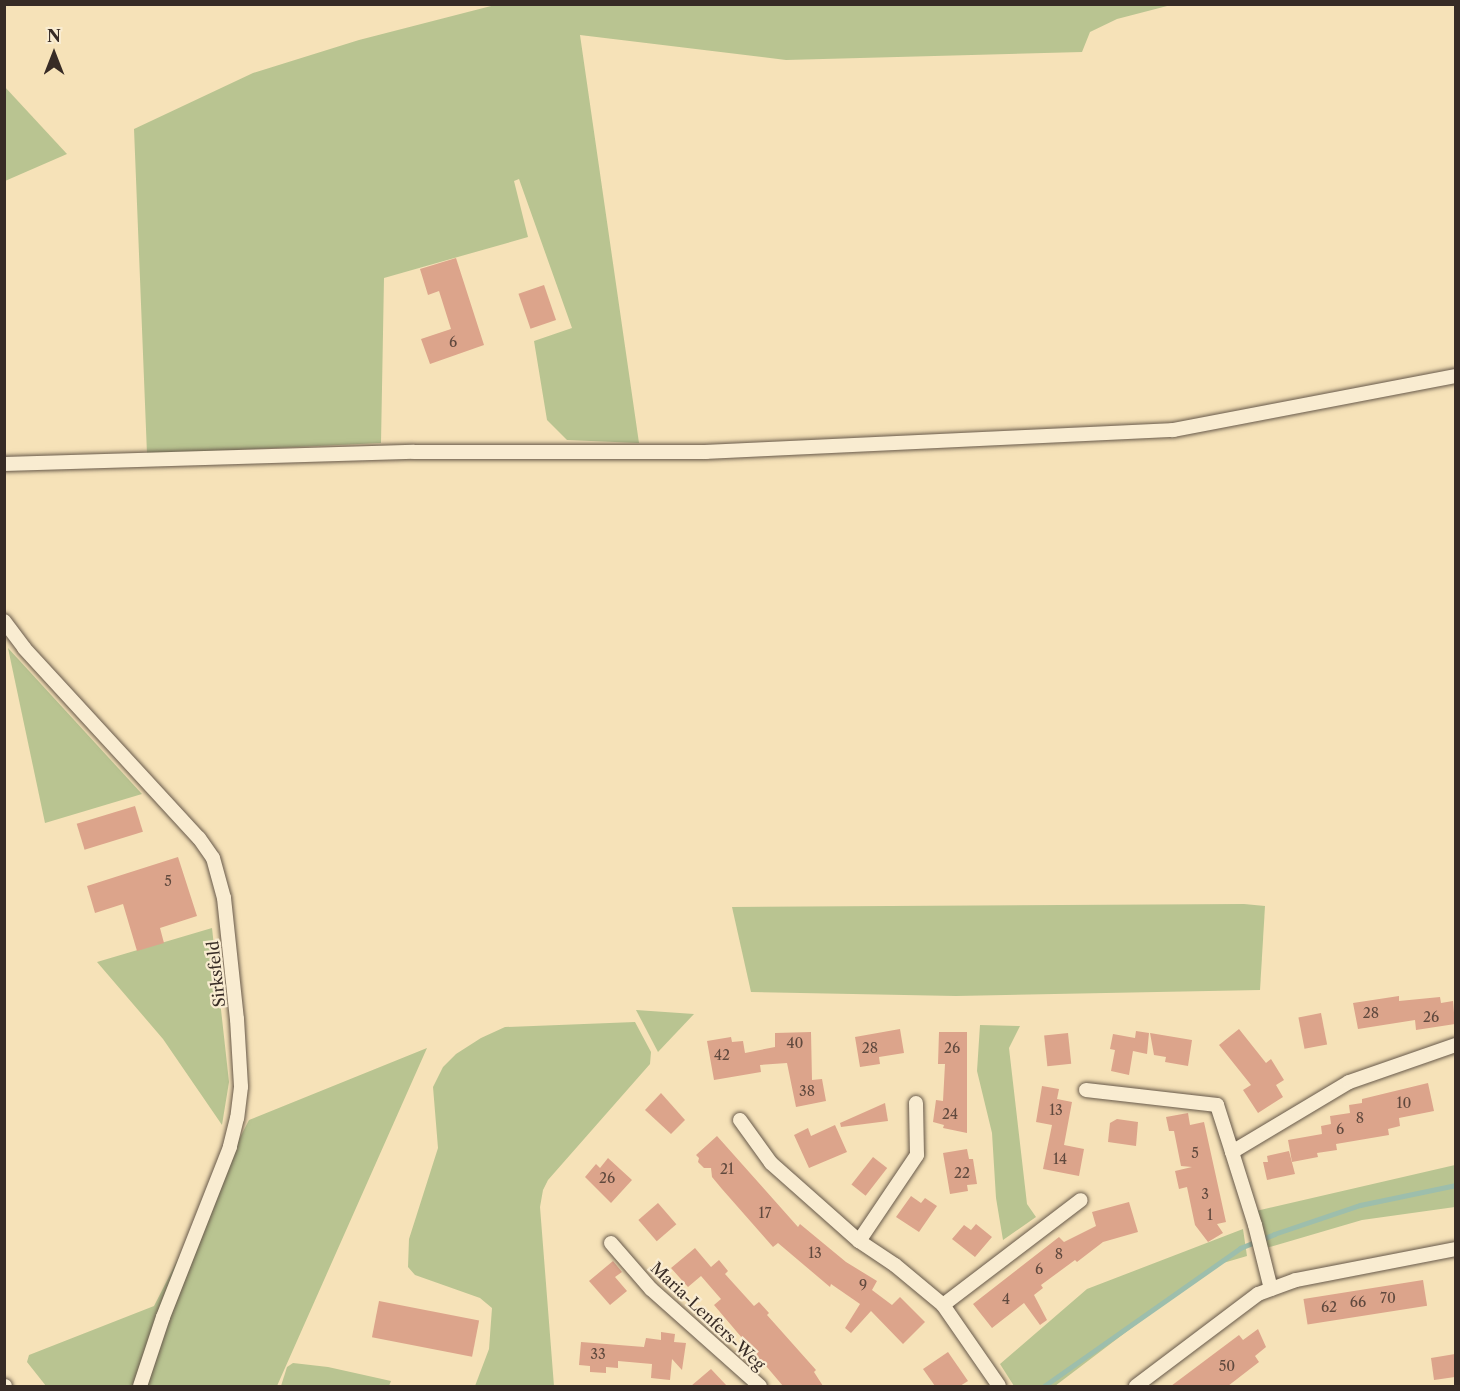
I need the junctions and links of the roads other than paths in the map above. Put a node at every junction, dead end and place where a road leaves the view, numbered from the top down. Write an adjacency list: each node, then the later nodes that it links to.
1 (1455, 376): 2 (street)
2 (4, 464)
3 (4, 621): 15 (street, Sirksfeld)
4 (1455, 1045): 8 (street)
5 (1086, 1090): 8 (street)
6 (916, 1103): 10 (street)
7 (740, 1120): 10 (street)
8 (1232, 1152): 13 (street)
9 (1081, 1200): 14 (street)
10 (859, 1241): 14 (street)
11 (611, 1243): 16 (street, Maria-Lenfers-Weg)
12 (1455, 1249): 13 (street)
13 (1271, 1289): 18 (street)
14 (943, 1305): 17 (street)
15 (140, 1386)
16 (760, 1386)
17 (999, 1386)
18 (1136, 1386)

